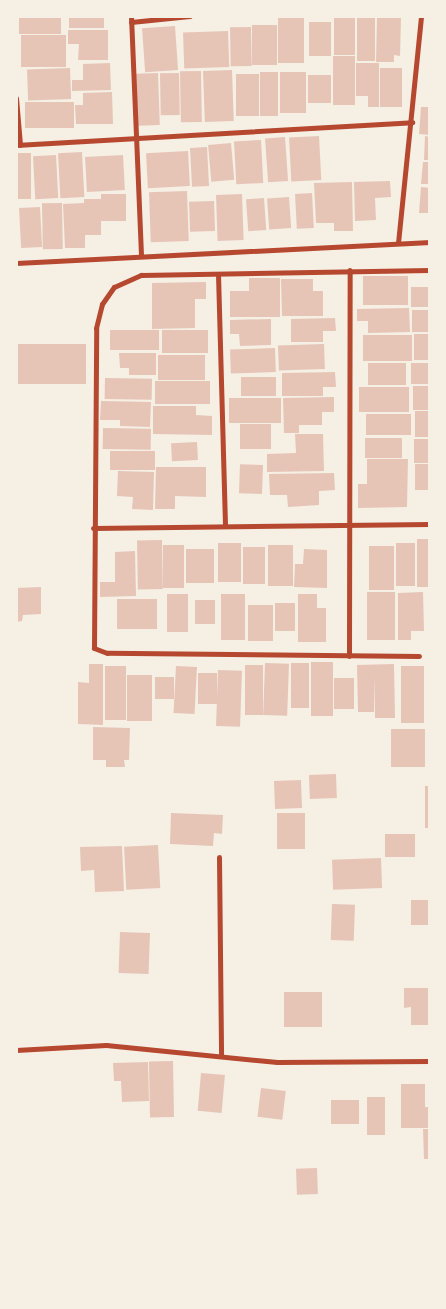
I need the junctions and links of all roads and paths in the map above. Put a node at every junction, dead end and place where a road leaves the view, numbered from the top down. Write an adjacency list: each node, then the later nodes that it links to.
1 (190, 16): 3 (street)
2 (421, 16): 5 (street)
3 (131, 19): 6 (street)
4 (16, 98): 7 (street)
5 (412, 122): 6 (street); 9 (street)
6 (135, 141): 7 (street); 10 (street)
7 (18, 145)
8 (430, 242): 9 (street)
9 (398, 243): 10 (street)
10 (141, 256): 11 (street)
11 (16, 263)
12 (350, 270): 13 (street); 14 (street); 17 (street)
13 (430, 270)
14 (218, 274): 16 (street); 18 (street)
15 (430, 524): 17 (street)
16 (225, 525): 17 (street); 18 (street)
17 (350, 525): 19 (street)
18 (93, 528): 19 (street)
19 (349, 656): 20 (street)
20 (419, 656)
21 (219, 857): 23 (street)
22 (16, 1050): 23 (street)
23 (220, 1054): 24 (street)
24 (430, 1062)

